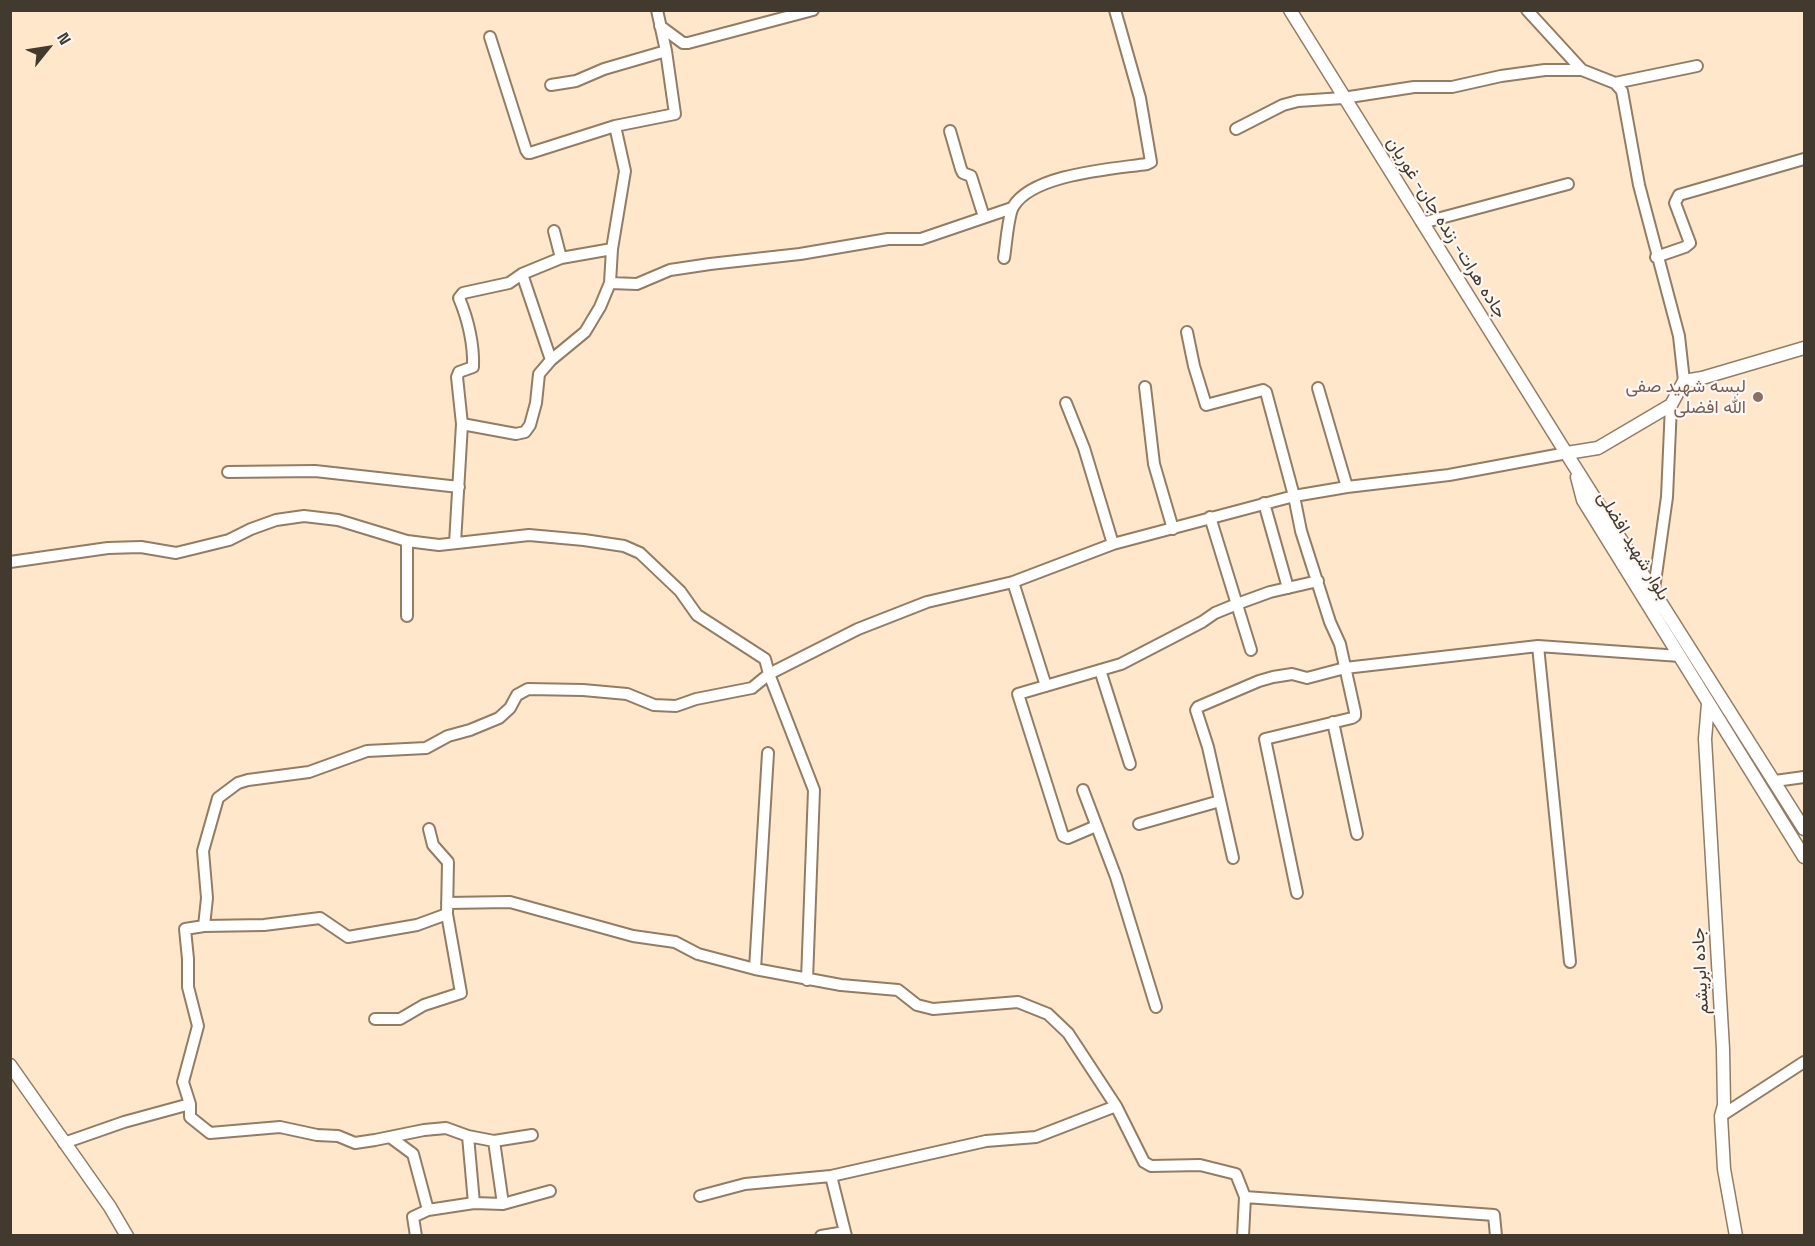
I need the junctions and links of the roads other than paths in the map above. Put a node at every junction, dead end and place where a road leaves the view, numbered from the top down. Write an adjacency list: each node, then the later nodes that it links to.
1 (657, 10): 6 (street)
2 (813, 10): 6 (street)
3 (1115, 10): 19 (street)
4 (1290, 10): 13 (main road, جاده هرات- زنده جان- غوریان)
5 (1527, 10): 10 (street)
6 (660, 26): 8 (street)
7 (490, 37): 14 (street)
8 (666, 51): 12 (street); 14 (street)
9 (1697, 66): 11 (street)
10 (1582, 70): 11 (street); 13 (street)
11 (1615, 83): 24 (street)
12 (551, 85)
13 (1343, 98): 15 (street); 21 (main road, جاده هرات- زنده جان- غوریان)
14 (615, 126): 23 (street)
15 (1236, 129)
16 (950, 131): 20 (street)
17 (1804, 159): 24 (street)
18 (1568, 184): 21 (street)
19 (1012, 208): 20 (street); 26 (street)
20 (984, 217): 28 (street)
21 (1422, 223): 38 (main road, جاده هرات- زنده جان- غوریان)
22 (554, 231): 25 (street)
23 (612, 249): 25 (street); 28 (street)
24 (1656, 257): 32 (street)
25 (561, 258): 27 (street)
26 (1004, 258)
27 (522, 274): 31 (street); 37 (street)
28 (610, 283): 31 (street)
29 (1187, 333): 42 (street)
30 (1804, 348): 32 (main road)
31 (551, 360): 37 (street)
32 (1684, 381): 36 (main road)
33 (1145, 387): 45 (street)
34 (1318, 388): 41 (street)
35 (1066, 403): 48 (street)
36 (1671, 405): 38 (main road); 53 (street)
37 (462, 424): 40 (street)
38 (1570, 459): 41 (street); 53 (main road, بلوار شهید افضلی); 58 (main road, بلوار شهید افضلی)
39 (228, 471): 40 (street)
40 (459, 487): 47 (street)
41 (1347, 487): 42 (street)
42 (1294, 496): 43 (street); 50 (street)
43 (1264, 503): 44 (street); 52 (street)
44 (1210, 517): 45 (street); 54 (street)
45 (1173, 529): 48 (street)
46 (407, 541): 47 (street); 49 (street); 55 (street)
47 (455, 543): 61 (street)
48 (1113, 544): 51 (street)
49 (10, 562)
50 (1318, 581): 52 (street); 59 (street)
51 (1013, 582): 61 (street); 62 (street)
52 (1288, 588): 54 (street)
53 (1654, 589): 68 (main road, بلوار شهید افضلی)
54 (1237, 604): 57 (street); 60 (street)
55 (407, 616)
56 (1538, 646): 58 (street); 59 (street); 81 (street)
57 (1251, 650)
58 (1680, 656): 63 (main road, بلوار شهید افضلی)
59 (1346, 668): 64 (street); 70 (street)
60 (1100, 670): 62 (street); 66 (street)
61 (768, 674): 80 (street); 83 (street)
62 (1046, 686): 72 (street)
63 (1708, 704): 76 (main road, بلوار شهید افضلی); 90 (main road, جاده ابریشم)
64 (1333, 722): 75 (street); 78 (street)
65 (768, 753): 82 (street)
66 (1130, 764)
67 (1804, 777): 68 (street)
68 (1775, 782): 74 (main road, بلوار شهید افضلی)
69 (1083, 790): 72 (street)
70 (1220, 801): 71 (street); 77 (street)
71 (1139, 824)
72 (1096, 826): 84 (street)
73 (429, 829): 79 (street)
74 (1804, 829)
75 (1357, 834)
76 (1804, 857)
77 (1233, 858)
78 (1297, 893)
79 (447, 909): 80 (street); 82 (street); 85 (street)
80 (204, 926): 88 (street)
81 (1570, 962)
82 (755, 969): 83 (street)
83 (807, 980): 89 (street)
84 (1156, 1007)
85 (375, 1019)
86 (1804, 1062): 90 (street)
87 (10, 1065): 95 (main road)
88 (190, 1104): 93 (street); 95 (street)
89 (1116, 1106): 96 (street); 99 (street)
90 (1721, 1116): 104 (main road, جاده ابریشم)
91 (532, 1135): 94 (street)
92 (468, 1136): 93 (street); 94 (street); 100 (street)
93 (390, 1137): 102 (street)
94 (494, 1141): 101 (street)
95 (64, 1143): 105 (main road)
96 (831, 1176): 98 (street); 103 (street)
97 (550, 1191): 101 (street)
98 (700, 1196)
99 (1245, 1197): 108 (street); 109 (street)
100 (474, 1203): 101 (street); 102 (street)
101 (503, 1204)
102 (428, 1210): 106 (street)
103 (845, 1234): 107 (street)
104 (1733, 1235)
105 (127, 1236)
106 (416, 1236)
107 (822, 1236)
108 (1243, 1236)
109 (1496, 1236)

